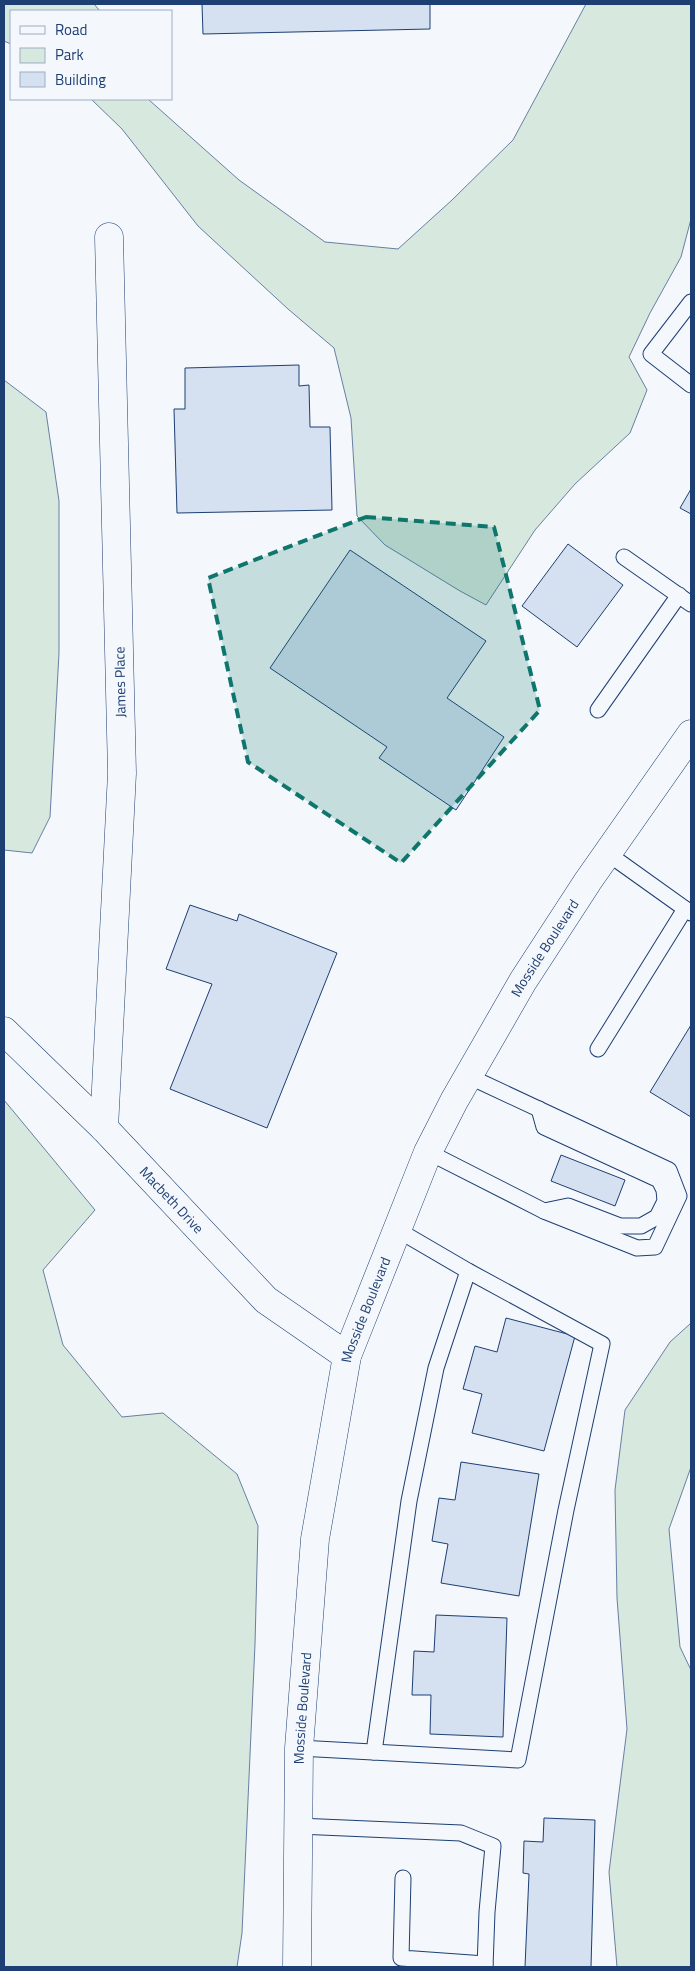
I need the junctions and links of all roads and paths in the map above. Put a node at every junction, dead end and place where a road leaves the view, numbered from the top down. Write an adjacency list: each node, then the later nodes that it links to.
1 (109, 237): 14 (street, James Place)
2 (691, 302): 3 (lane)
3 (691, 386)
4 (624, 557): 5 (lane)
5 (685, 600): 6 (lane)
6 (598, 710)
7 (691, 734): 8 (street, Mosside Boulevard)
8 (607, 853): 9 (lane); 12 (street, Mosside Boulevard)
9 (688, 911): 11 (lane)
10 (4, 1032): 14 (street, Macbeth Drive)
11 (598, 1049)
12 (468, 1076): 13 (lane); 15 (street, Mosside Boulevard)
13 (539, 1110): 16 (lane); 16 (lane)
14 (104, 1128): 19 (street, Macbeth Drive)
15 (428, 1152): 16 (lane); 17 (street, Mosside Boulevard)
16 (544, 1211)
17 (396, 1229): 18 (lane); 19 (street, Mosside Boulevard)
18 (468, 1271): 21 (lane); 21 (lane)
19 (347, 1356): 20 (street, Mosside Boulevard)
20 (299, 1748): 21 (lane); 22 (street, Mosside Boulevard)
21 (374, 1752)
22 (298, 1826): 24 (lane); 25 (street, Mosside Boulevard)
23 (403, 1878): 24 (lane)
24 (485, 1966)
25 (296, 1967)

